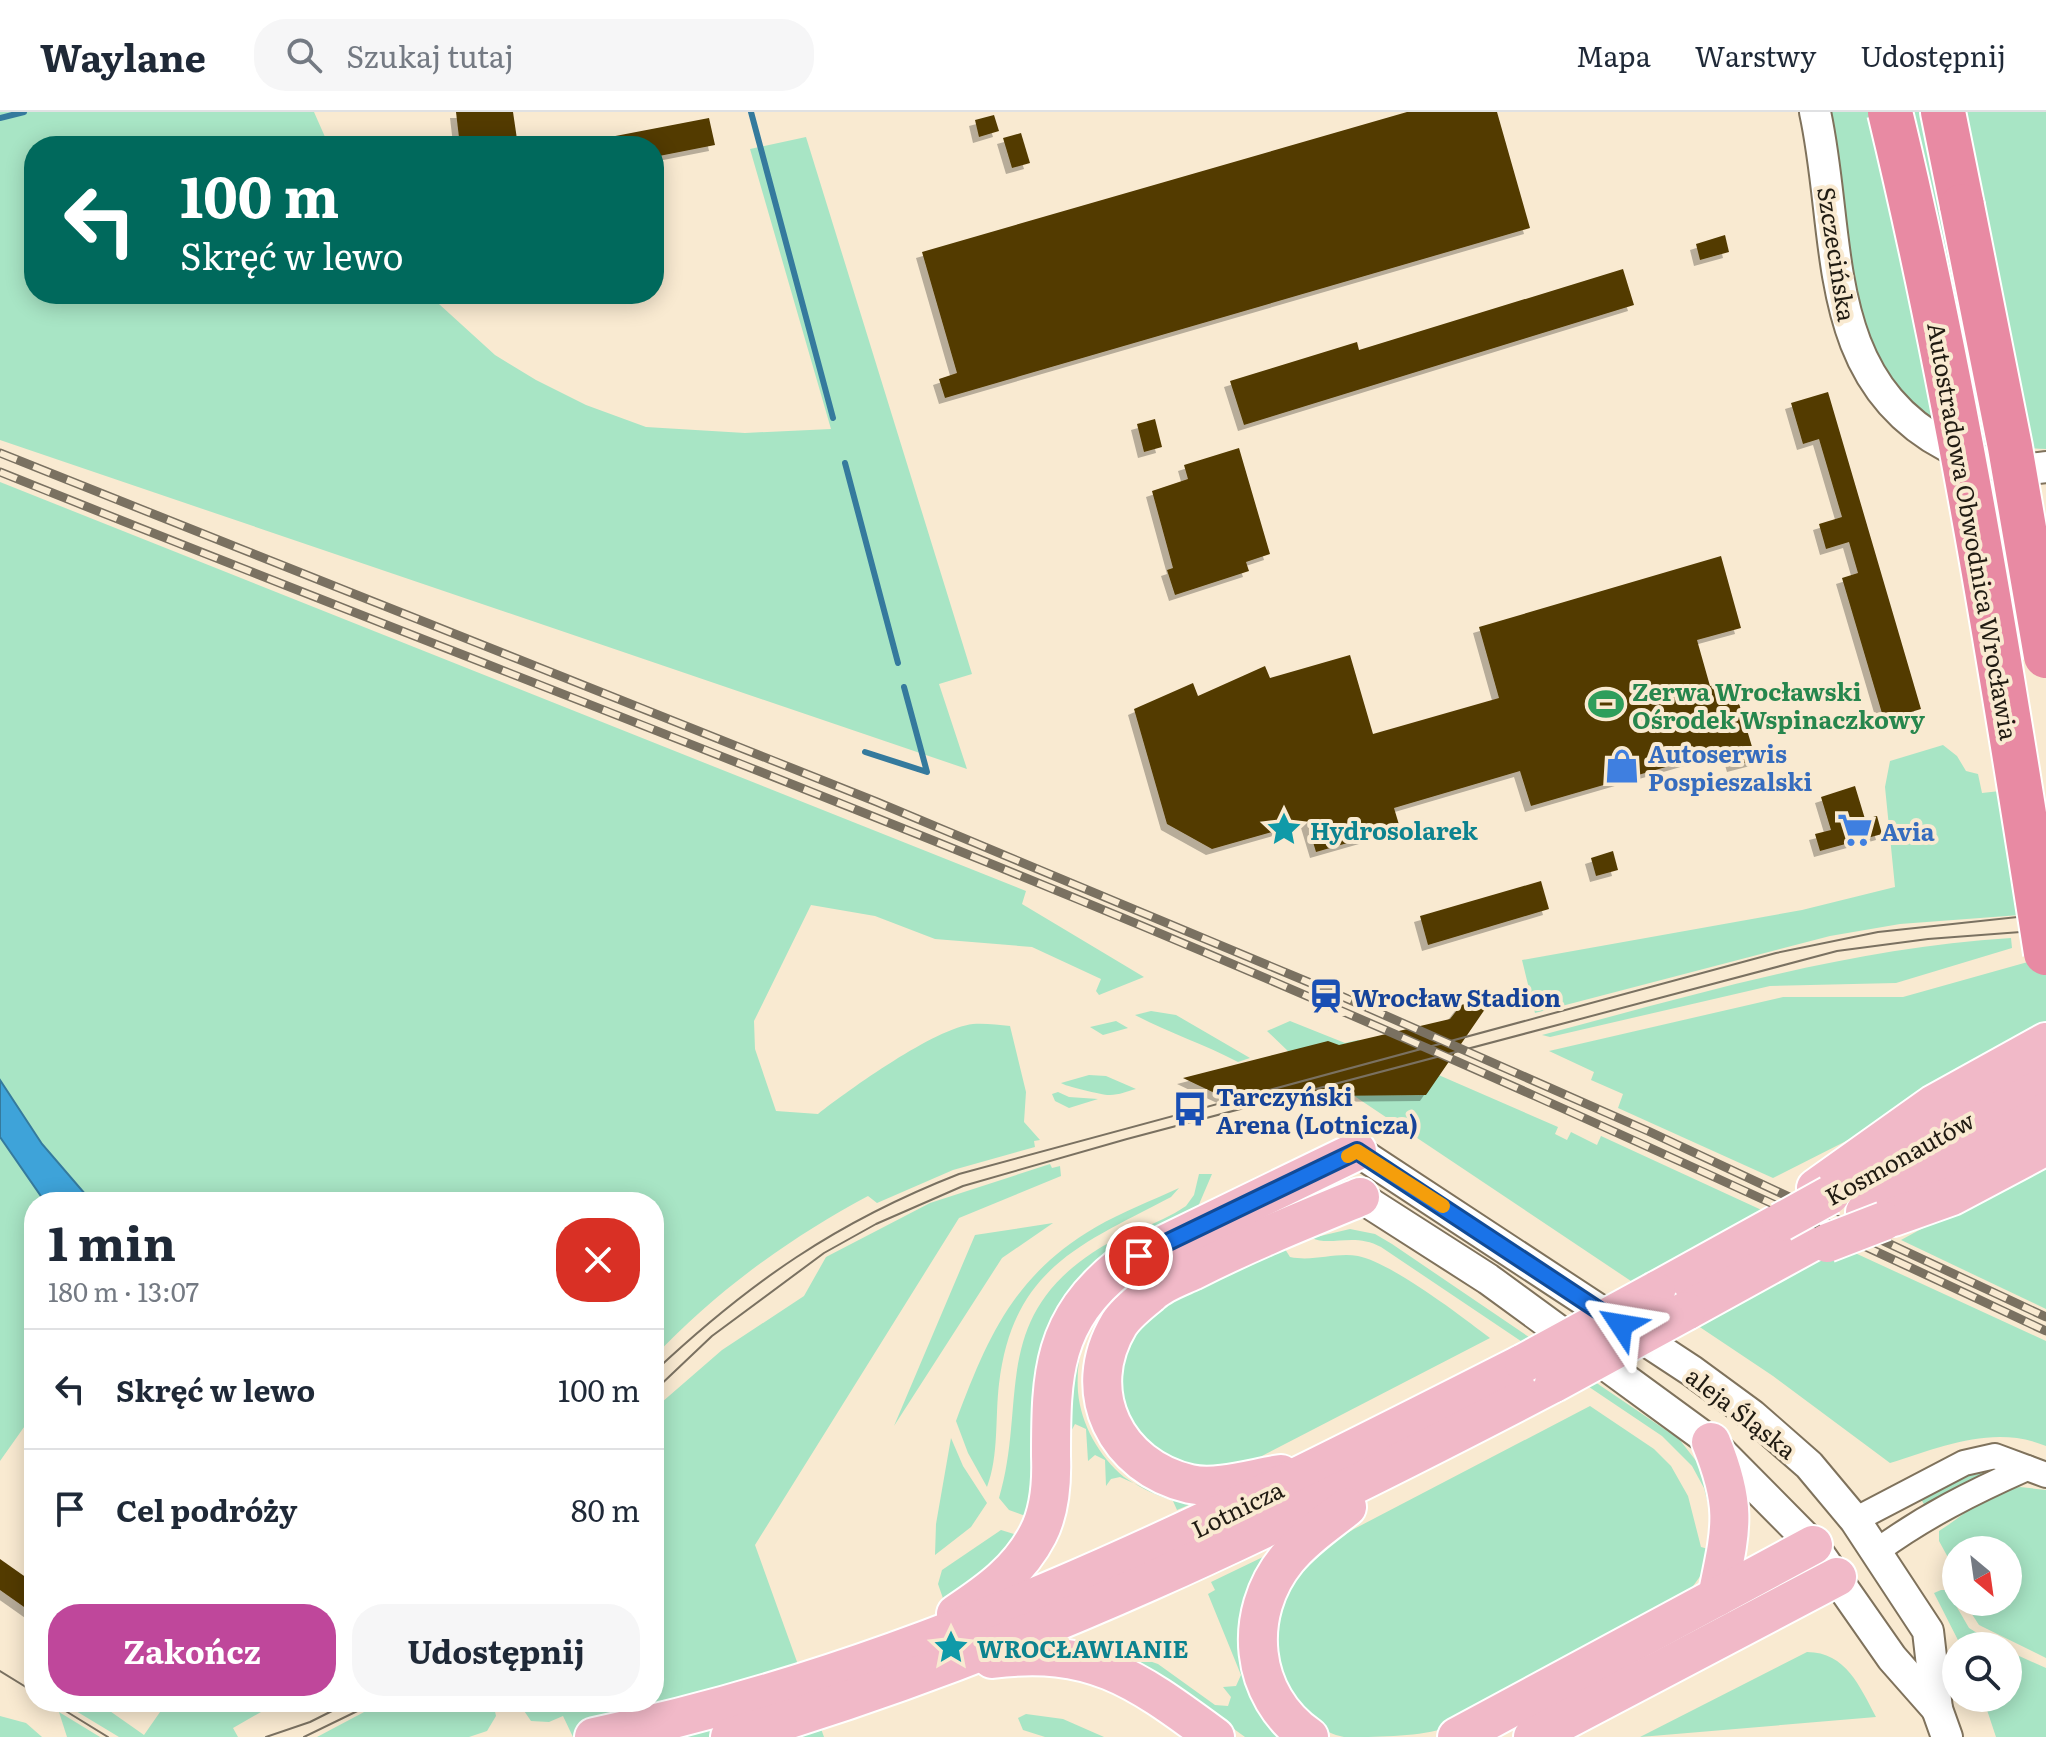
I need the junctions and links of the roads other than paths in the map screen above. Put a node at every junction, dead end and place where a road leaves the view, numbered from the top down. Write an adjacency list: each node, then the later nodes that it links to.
1 (1815, 112): 4 (street, Szczecińska)
2 (1890, 112): 6 (highway, Autostradowa Obwodnica Wrocławia, bridge)
3 (1943, 112): 5 (highway, Autostradowa Obwodnica Wrocławia, bridge)
4 (2046, 467)
5 (2046, 656)
6 (2046, 953)
7 (2046, 1042): 12 (main road)
8 (2046, 1076): 12 (main road, Kosmonautów)
9 (2046, 1112): 14 (main road, Kosmonautów)
10 (2046, 1146): 14 (main road)
11 (1357, 1151): 21 (street, aleja Śląska); 26 (main road)
12 (1823, 1192): 15 (main road)
13 (1360, 1197): 17 (street, aleja Śląska); 19 (main road)
14 (1874, 1216): 15 (main road, Kosmonautów)
15 (1769, 1236): 16 (main road, Lotnicza, bridge)
16 (1539, 1373): 18 (main road, Lotnicza); 19 (main road, Lotnicza)
17 (1711, 1442): 22 (street, aleja Śląska); 25 (main road)
18 (1402, 1462): 26 (main road, Lotnicza); 32 (main road)
19 (1315, 1469): 26 (main road, Lotnicza)
20 (2036, 1471): 21 (street); 23 (street)
21 (1855, 1520): 22 (street); 23 (street, aleja Śląska)
22 (1813, 1545): 24 (street, aleja Śląska); 25 (main road)
23 (1877, 1551): 24 (street); 28 (street, aleja Śląska)
24 (1837, 1577): 28 (street, aleja Śląska); 34 (main road)
25 (1717, 1597): 33 (main road)
26 (963, 1644): 27 (main road, Lotnicza); 27 (main road, Lotnicza); 31 (main road)
27 (806, 1698): 29 (main road, Lotnicza); 30 (main road, Lotnicza)
28 (1942, 1723)
29 (594, 1737)
30 (730, 1737)
31 (1215, 1737)
32 (1309, 1737)
33 (1457, 1737)
34 (1533, 1737)

